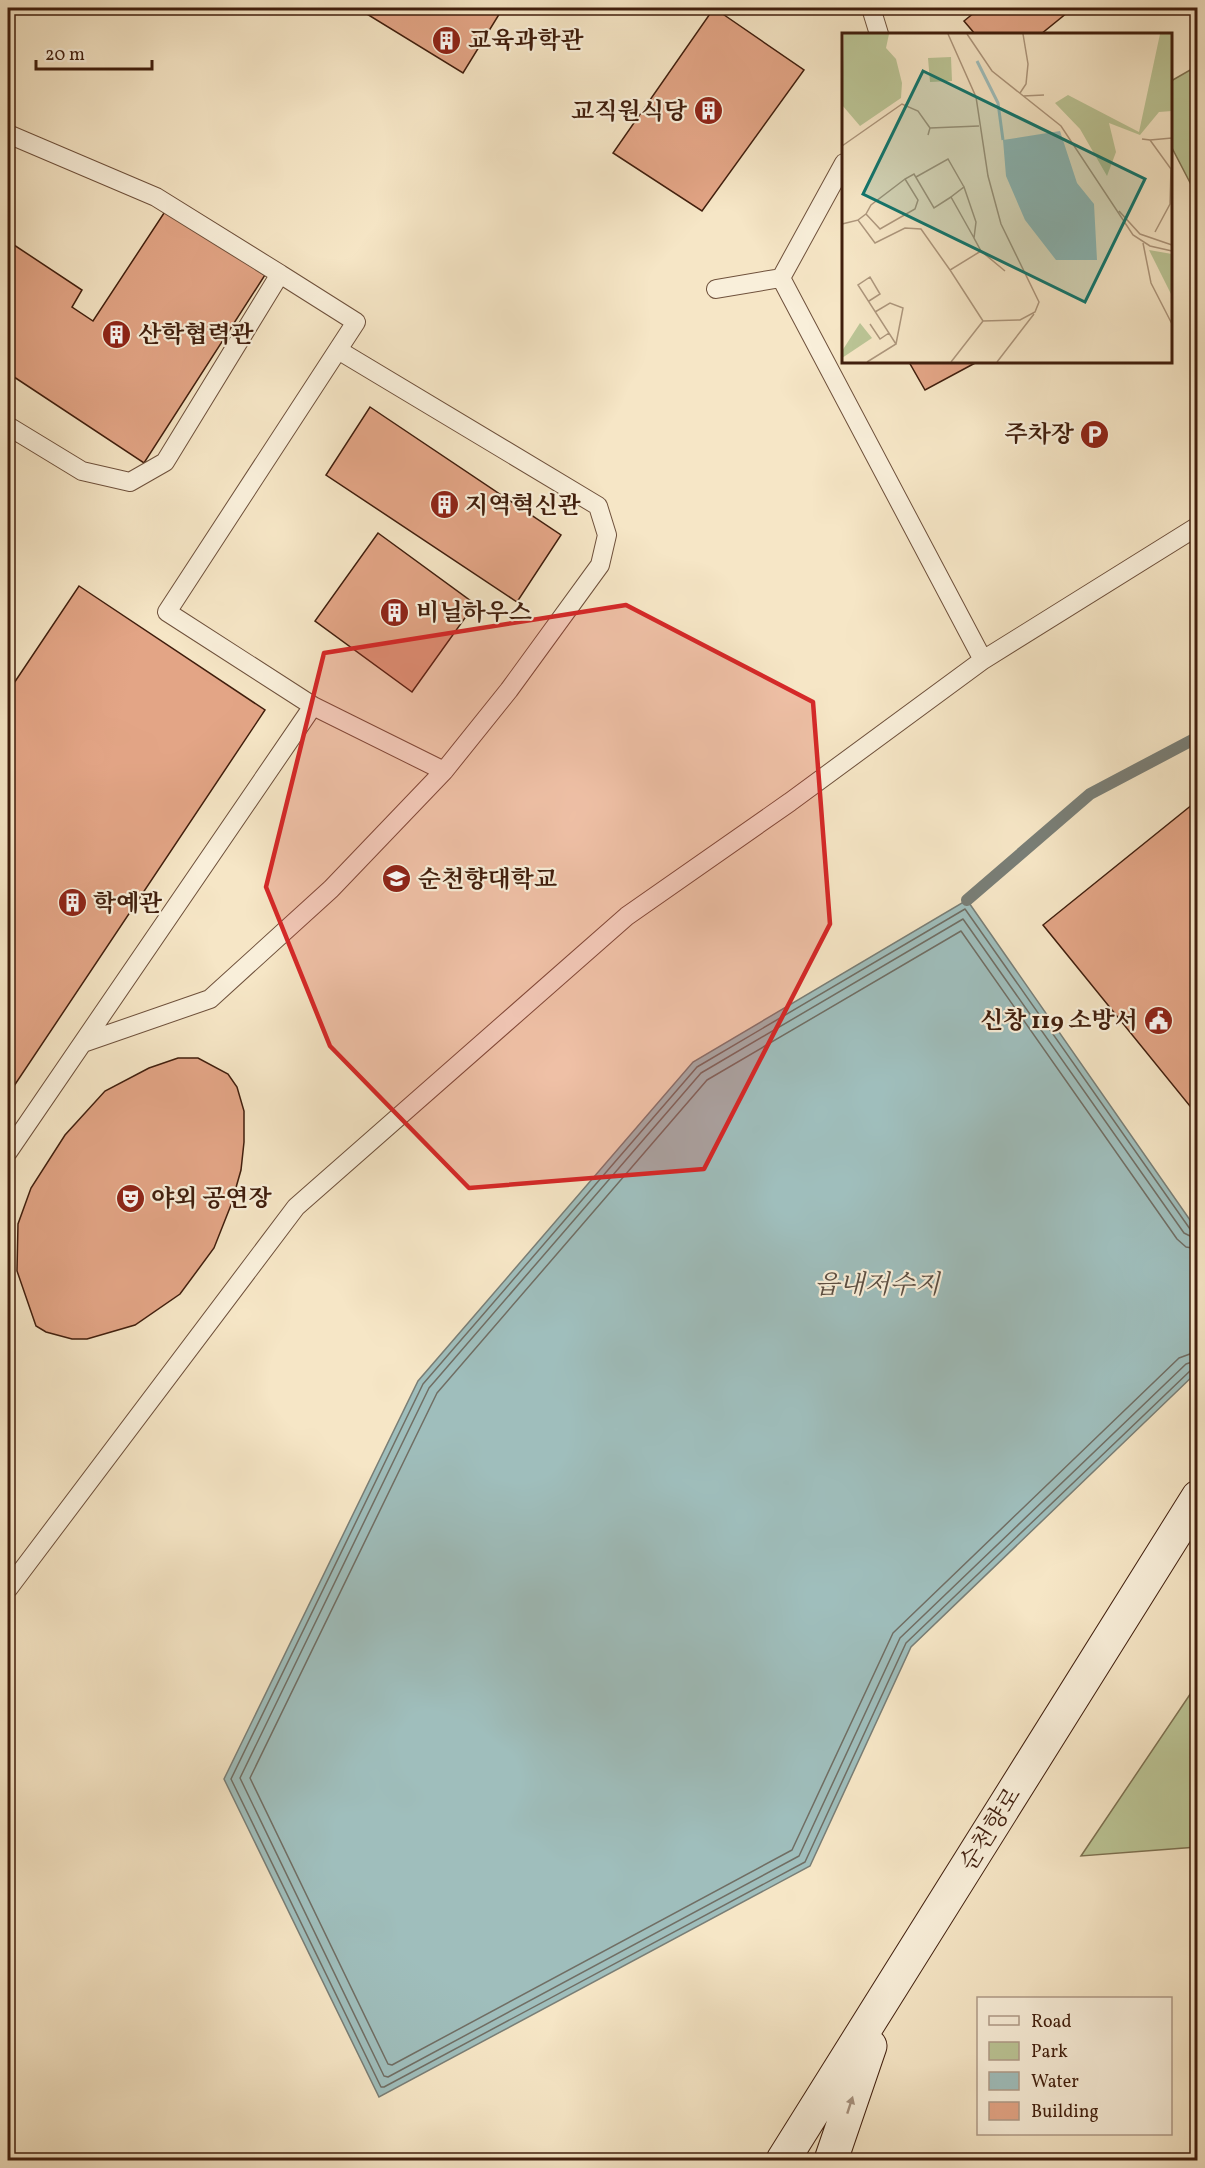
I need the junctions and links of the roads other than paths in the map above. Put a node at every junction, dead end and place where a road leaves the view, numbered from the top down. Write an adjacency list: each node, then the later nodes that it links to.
1 (871, 8): 2 (lane)
2 (879, 33)
3 (8, 134): 5 (lane)
4 (842, 166): 6 (lane)
5 (280, 274): 8 (lane); 9 (lane)
6 (781, 278): 7 (lane); 11 (lane)
7 (716, 289)
8 (338, 350): 12 (lane); 13 (lane)
9 (8, 426)
10 (1197, 526): 11 (lane)
11 (983, 660): 17 (lane)
12 (313, 706): 13 (lane); 14 (lane)
13 (444, 771): 14 (lane)
14 (83, 1042): 15 (lane)
15 (8, 1152)
16 (1197, 1497): 18 (main road, 순천향로)
17 (8, 1589)
18 (887, 1994): 19 (main road, 순천향로); 20 (main road, one-way to 18)
19 (783, 2160)
20 (831, 2160)

